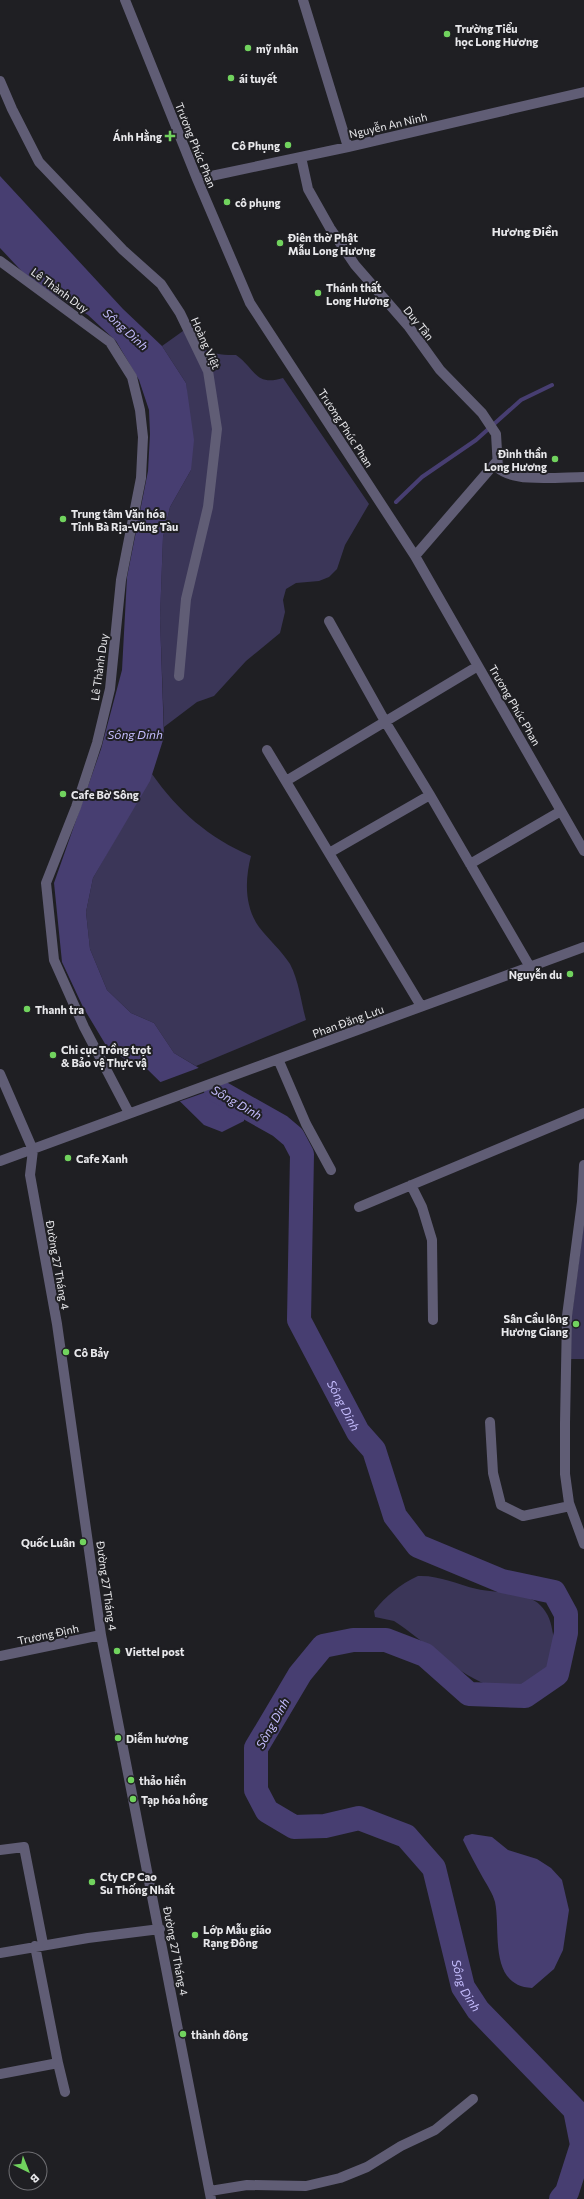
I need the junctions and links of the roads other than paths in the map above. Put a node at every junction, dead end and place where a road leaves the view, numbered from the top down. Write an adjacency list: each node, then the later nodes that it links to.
1 (125, 0): 7 (street, Trương Phúc Phan)
2 (304, 0): 5 (street)
3 (0, 81): 14 (street, Hoàng Việt)
4 (584, 92): 5 (street, Nguyễn An Ninh)
5 (348, 147): 6 (street, Nguyễn An Ninh)
6 (301, 157): 7 (street, Nguyễn An Ninh); 9 (street, Duy Tân)
7 (197, 179): 11 (street, Trương Phúc Phan)
8 (0, 261): 29 (street, Lê Thành Duy)
9 (497, 461): 10 (street); 11 (street)
10 (584, 477)
11 (414, 556): 13 (street, Trương Phúc Phan)
12 (329, 621): 15 (street)
13 (478, 666): 15 (street); 19 (street, Trương Phúc Phan)
14 (179, 676)
15 (386, 723): 17 (street); 18 (street)
16 (267, 750): 17 (street)
17 (286, 781): 21 (street)
18 (430, 795): 21 (street); 22 (street)
19 (561, 811): 20 (street, Trương Phúc Phan); 22 (street)
20 (584, 851)
21 (329, 853): 25 (street)
22 (470, 864): 24 (street)
23 (584, 947): 24 (street, Phan Đăng Lưu)
24 (530, 967): 25 (street, Phan Đăng Lưu)
25 (421, 1006): 26 (street, Phan Đăng Lưu)
26 (276, 1060): 29 (street, Phan Đăng Lưu); 33 (street)
27 (0, 1074): 30 (street)
28 (584, 1113): 34 (street)
29 (124, 1115): 30 (street, Phan Đăng Lưu)
30 (33, 1150): 31 (street, Phan Đăng Lưu); 40 (street, Đường 27 Tháng 4)
31 (0, 1161)
32 (584, 1165): 38 (street)
33 (331, 1170)
34 (411, 1185): 35 (street); 36 (street)
35 (359, 1207)
36 (433, 1320)
37 (490, 1422): 38 (street)
38 (570, 1506): 39 (street)
39 (584, 1544)
40 (101, 1635): 41 (street, Trương Định); 43 (street, Đường 27 Tháng 4)
41 (0, 1656)
42 (0, 1850): 44 (street)
43 (160, 1929): 44 (street); 50 (street, Đường 27 Tháng 4)
44 (39, 1945): 45 (street); 46 (street)
45 (0, 1953)
46 (58, 2063): 47 (street); 48 (street)
47 (0, 2074)
48 (65, 2092)
49 (473, 2099): 50 (street)
50 (211, 2195)

